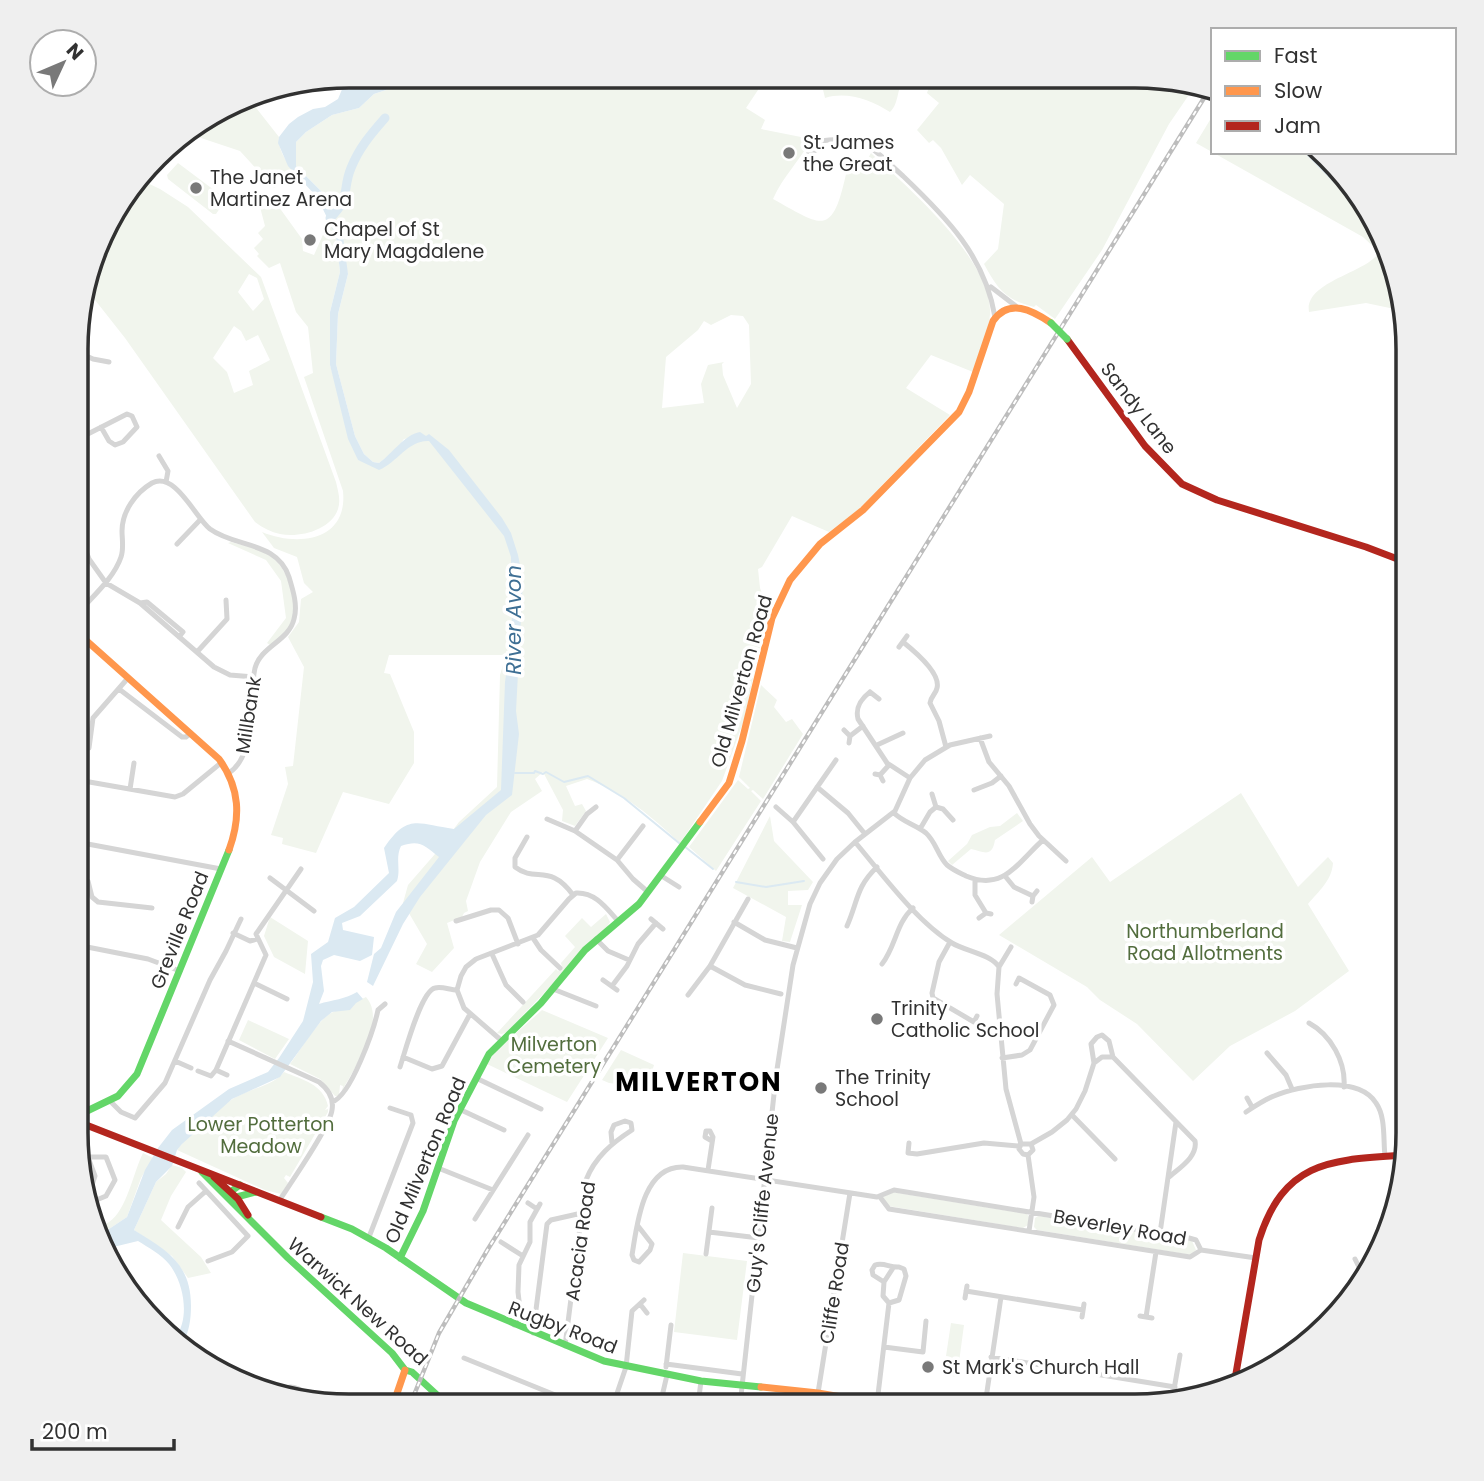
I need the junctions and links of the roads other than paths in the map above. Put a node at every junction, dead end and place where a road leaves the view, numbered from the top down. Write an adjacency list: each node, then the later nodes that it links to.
1 (816, 142): 2 (street)
2 (987, 282): 3 (street); 4 (street)
3 (1017, 307): 4 (street); 14 (street, Sandy Lane, bridge)
4 (995, 317): 82 (street, Old Milverton Road)
5 (88, 357): 6 (street)
6 (109, 362)
7 (101, 427): 7 (street); 8 (street)
8 (88, 434)
9 (159, 456): 10 (street, Millbank)
10 (166, 482): 11 (street, Millbank); 15 (street)
11 (200, 520): 12 (street); 21 (street, Millbank)
12 (177, 544)
13 (88, 556): 15 (street)
14 (1396, 558)
15 (105, 582): 17 (street); 20 (street)
16 (226, 600): 20 (street)
17 (88, 601)
18 (903, 642): 24 (street)
19 (88, 643): 22 (street, Greville Road)
20 (197, 652): 21 (street)
21 (254, 677): 44 (street, Millbank)
22 (128, 678): 23 (street); 31 (street, Greville Road)
23 (119, 689): 27 (street); 31 (street, Greville Road)
24 (936, 690): 25 (street); 38 (street)
25 (944, 692)
26 (879, 699): 29 (street)
27 (105, 706): 28 (street); 39 (street)
28 (112, 712)
29 (863, 726): 33 (street); 37 (street)
30 (844, 730): 33 (street)
31 (191, 733): 41 (street, Greville Road)
32 (903, 733): 37 (street)
33 (850, 736): 36 (street)
34 (990, 736): 35 (street, Guy's Cliffe Avenue)
35 (980, 738): 38 (street, Guy's Cliffe Avenue); 45 (street)
36 (849, 743)
37 (877, 745): 43 (street)
38 (946, 747): 47 (street, Guy's Cliffe Avenue)
39 (89, 748)
40 (836, 760): 49 (street)
41 (222, 762): 44 (street, Greville Road); 50 (street)
42 (134, 763): 50 (street)
43 (889, 765): 46 (street); 47 (street)
44 (229, 773): 80 (street, Greville Road)
45 (1001, 776): 52 (street); 70 (street)
46 (879, 777)
47 (910, 778): 58 (street, Guy's Cliffe Avenue)
48 (88, 782): 50 (street)
49 (817, 787): 63 (street); 68 (street)
50 (130, 789)
51 (932, 794): 56 (street)
52 (983, 797)
53 (585, 803): 57 (street)
54 (596, 807): 57 (street)
55 (776, 807): 63 (street)
56 (936, 807): 61 (street); 65 (street)
57 (590, 811): 66 (street)
58 (894, 813): 65 (street); 68 (street, Guy's Cliffe Avenue)
59 (558, 814): 62 (street)
60 (547, 819): 62 (street)
61 (953, 820)
62 (556, 821): 66 (street)
63 (793, 822): 76 (street)
64 (643, 826): 67 (street)
65 (920, 829): 86 (street)
66 (575, 831): 77 (street)
67 (638, 833): 69 (street); 77 (street)
68 (866, 834): 72 (street, Guy's Cliffe Avenue)
69 (645, 839)
70 (1043, 840): 75 (street); 83 (street)
71 (527, 841): 90 (street)
72 (855, 842): 79 (street); 111 (street, Guy's Cliffe Avenue)
73 (88, 844): 80 (street)
74 (1066, 849): 75 (street)
75 (1060, 855): 78 (street)
76 (823, 859)
77 (617, 860): 89 (street)
78 (1066, 861)
79 (877, 867): 94 (street); 101 (street)
80 (221, 869): 118 (street, Greville Road)
81 (301, 869): 88 (street)
82 (660, 875): 84 (street); 89 (street, Old Milverton Road)
83 (1005, 876): 86 (street); 91 (street)
84 (680, 877)
85 (270, 878): 88 (street)
86 (975, 879): 96 (street)
87 (88, 881): 93 (street)
88 (287, 891): 95 (street); 105 (street)
89 (648, 891): 99 (street, Old Milverton Road)
90 (573, 895): 99 (street); 104 (street)
91 (1034, 896)
92 (748, 899): 100 (street)
93 (152, 908)
94 (913, 908): 107 (street); 115 (street)
95 (314, 911)
96 (979, 918)
97 (241, 919): 103 (street)
98 (456, 921): 108 (street)
99 (618, 922): 106 (street, Old Milverton Road)
100 (734, 922): 111 (street); 116 (street)
101 (847, 926)
102 (663, 929): 113 (street)
103 (233, 933): 105 (street); 145 (street)
104 (533, 938): 108 (street); 114 (street)
105 (257, 939): 121 (street)
106 (596, 939): 113 (street); 124 (street, Old Milverton Road)
107 (950, 942): 117 (street); 133 (street)
108 (518, 944): 112 (street)
109 (88, 947): 118 (street)
110 (1011, 947): 117 (street)
111 (797, 948): 182 (street, Guy's Cliffe Avenue)
112 (492, 954): 125 (street); 128 (street)
113 (629, 960): 120 (street)
114 (559, 964)
115 (882, 964)
116 (710, 965): 126 (street); 127 (street)
117 (999, 967): 142 (street)
118 (180, 971): 154 (street, Greville Road)
119 (433, 978): 123 (street)
120 (603, 980)
121 (254, 983): 129 (street); 137 (street)
122 (1016, 984): 142 (street)
123 (435, 988): 125 (street); 141 (street)
124 (553, 989): 131 (street); 138 (street, Old Milverton Road)
125 (457, 990): 132 (street)
126 (780, 994)
127 (688, 995)
128 (521, 997)
129 (287, 999)
130 (385, 1004): 155 (street)
131 (594, 1004)
132 (470, 1014): 138 (street); 141 (street)
133 (977, 1016)
134 (1323, 1022): 136 (street)
135 (1309, 1023): 136 (street)
136 (1316, 1027): 151 (street)
137 (228, 1041): 148 (street); 155 (street)
138 (502, 1041): 150 (street, Old Milverton Road)
139 (1267, 1053): 144 (street)
140 (1279, 1053): 144 (street)
141 (403, 1057): 147 (street)
142 (1002, 1058): 171 (street)
143 (1113, 1058): 146 (street); 146 (street); 163 (street)
144 (1272, 1059): 152 (street)
145 (175, 1060): 148 (street); 154 (street)
146 (1094, 1063): 162 (street)
147 (400, 1067)
148 (216, 1070): 149 (street)
149 (227, 1074)
150 (476, 1078): 158 (street); 159 (street, Old Milverton Road)
151 (1344, 1087): 152 (street); 175 (street)
152 (1292, 1089): 156 (street)
153 (1247, 1098): 156 (street)
154 (111, 1102): 160 (street, Greville Road)
155 (332, 1102): 192 (street)
156 (1252, 1107): 161 (street)
157 (390, 1108): 206 (street)
158 (541, 1109)
159 (459, 1110): 165 (street); 178 (street, Old Milverton Road)
160 (88, 1111)
161 (1245, 1112)
162 (1072, 1115): 170 (street); 176 (street)
163 (1176, 1122): 181 (street); 181 (street)
164 (88, 1126): 180 (street, Warwick New Road)
165 (504, 1130)
166 (524, 1137): 186 (street)
167 (712, 1140): 179 (street)
168 (612, 1143): 168 (street, Acacia Road); 196 (street, Acacia Road)
169 (909, 1143): 171 (street)
170 (1031, 1144): 171 (street); 172 (street)
171 (1020, 1145): 172 (street)
172 (1028, 1155): 195 (street)
173 (1395, 1156): 175 (street)
174 (88, 1157): 193 (street)
175 (1385, 1157): 214 (street)
176 (1115, 1159)
177 (89, 1162): 183 (street)
178 (438, 1168): 186 (street); 213 (street, Old Milverton Road)
179 (708, 1170): 182 (street, Beverley Road); 200 (street, Beverley Road)
180 (202, 1171): 185 (street, Rugby Road); 190 (street, Warwick New Road)
181 (1168, 1178): 205 (street)
182 (764, 1179): 189 (street, Beverley Road); 207 (street, Guy's Cliffe Avenue)
183 (93, 1183)
184 (199, 1184): 187 (street)
185 (240, 1185): 188 (street, Rugby Road); 190 (street)
186 (493, 1190): 198 (street)
187 (206, 1191): 201 (street); 202 (street)
188 (256, 1192): 190 (street); 192 (street, Rugby Road)
189 (850, 1193): 191 (street, Beverley Road); 245 (street, Cliffe Road)
190 (233, 1197): 199 (street, Warwick New Road)
191 (880, 1197): 195 (street, Beverley Road); 203 (street, Beverley Road)
192 (279, 1201): 206 (street, Rugby Road)
193 (97, 1202)
194 (528, 1203): 212 (street)
195 (1033, 1212): 203 (street, Beverley Road); 205 (street, Beverley Road)
196 (582, 1213): 229 (street); 230 (street, Acacia Road)
197 (714, 1213): 204 (street)
198 (475, 1215)
199 (250, 1218): 202 (street); 237 (street, Warwick New Road)
200 (638, 1226): 200 (street, Beverley Road)
201 (178, 1227)
202 (240, 1227): 215 (street)
203 (1029, 1231): 210 (street, Beverley Road)
204 (709, 1232): 207 (street); 211 (street)
205 (1160, 1233): 209 (street, Beverley Road)
206 (369, 1237): 213 (street, Rugby Road)
207 (759, 1238): 238 (street, Guy's Cliffe Avenue)
208 (505, 1243): 212 (street)
209 (1201, 1250): 210 (street, Beverley Road); 214 (street, Beverley Road)
210 (1156, 1252): 225 (street)
211 (706, 1254)
212 (523, 1256): 227 (street)
213 (400, 1258): 227 (street, Rugby Road)
214 (1256, 1258): 239 (street)
215 (208, 1261)
216 (1350, 1267): 217 (street)
217 (1359, 1267)
218 (893, 1268): 219 (street); 219 (street); 222 (street)
219 (884, 1282): 222 (street)
220 (966, 1292): 221 (street)
221 (1001, 1297): 223 (street); 233 (street)
222 (889, 1303): 231 (street)
223 (1083, 1310)
224 (647, 1313): 236 (street)
225 (1146, 1317)
226 (926, 1321): 231 (street)
227 (514, 1325): 229 (street, Rugby Road)
228 (671, 1325): 235 (street)
229 (533, 1333): 230 (street, Rugby Road)
230 (565, 1346): 236 (street, Rugby Road)
231 (884, 1347): 254 (street)
232 (1180, 1355): 243 (street)
233 (991, 1357): 243 (street); 255 (street)
234 (464, 1358): 248 (street)
235 (666, 1364): 238 (street); 240 (street)
236 (626, 1367): 240 (street, Rugby Road); 249 (street)
237 (405, 1370): 246 (street); 247 (street, Warwick New Road)
238 (742, 1374): 242 (street, Guy's Cliffe Avenue)
239 (1236, 1374)
240 (666, 1375): 241 (street, Rugby Road); 250 (street)
241 (701, 1381): 242 (street, Rugby Road); 251 (street)
242 (741, 1385): 245 (street, Rugby Road); 252 (street, Guy's Cliffe Avenue)
243 (1175, 1387): 244 (street)
244 (1174, 1390)
245 (818, 1393): 253 (street, Rugby Road)
246 (397, 1394)
247 (436, 1394)
248 (553, 1394)
249 (617, 1394)
250 (662, 1394)
251 (699, 1394)
252 (741, 1394)
253 (824, 1394)
254 (878, 1394)
255 (986, 1394)

